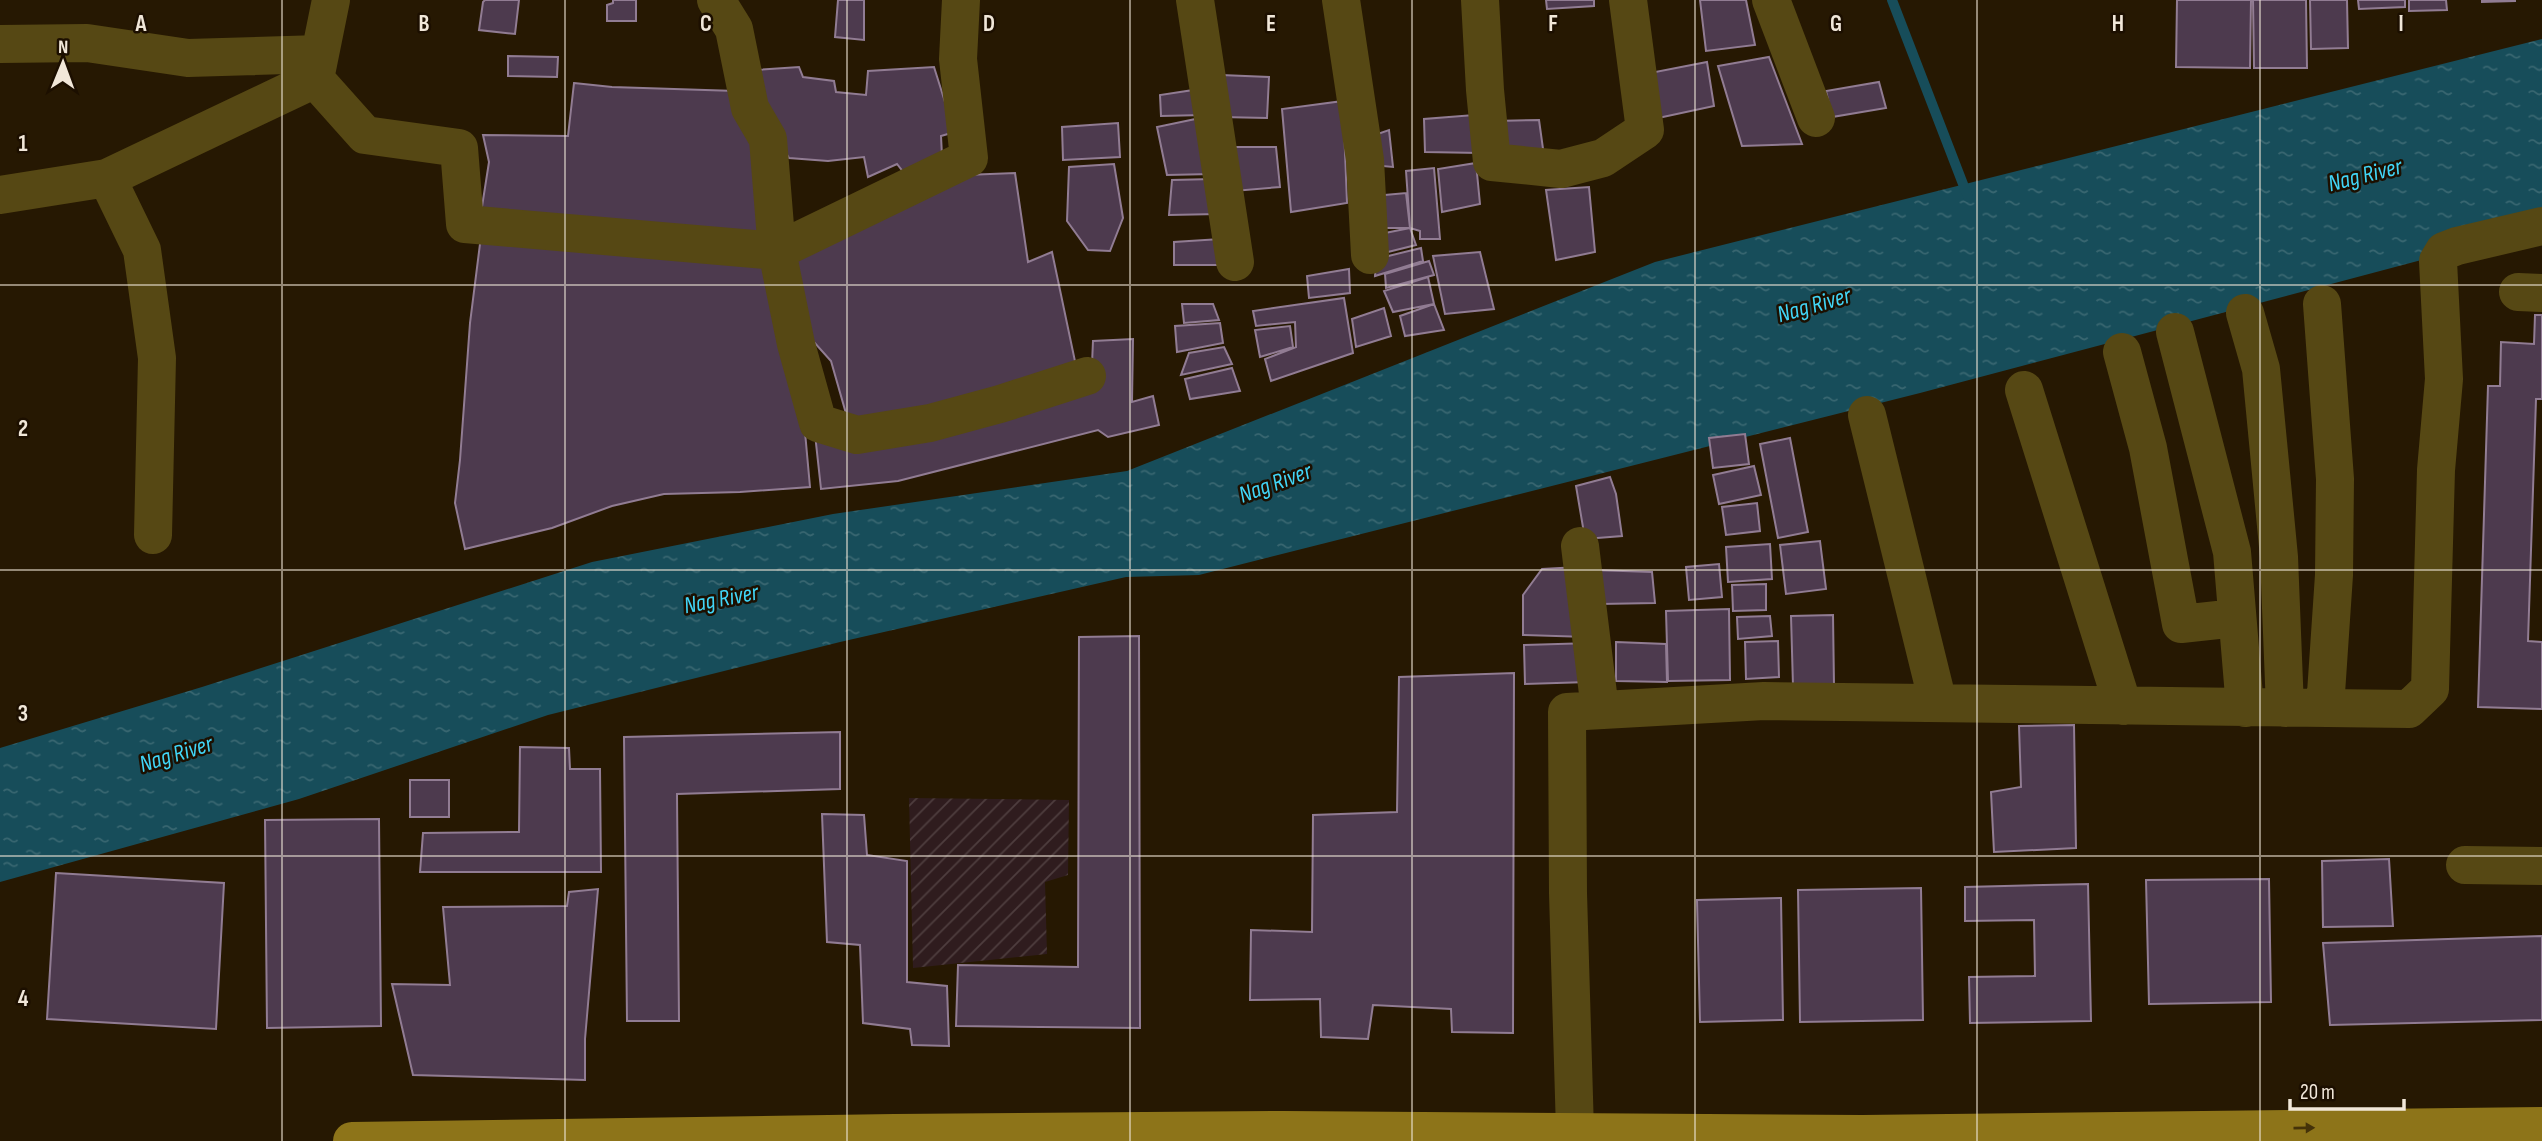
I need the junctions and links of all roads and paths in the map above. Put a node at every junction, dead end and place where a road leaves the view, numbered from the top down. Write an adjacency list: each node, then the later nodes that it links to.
1 (331, 0): 10 (street)
2 (716, 0): 15 (street)
3 (961, 0): 15 (street)
4 (1195, 0): 17 (street)
5 (1341, 0): 16 (street)
6 (1480, 0): 7 (street)
7 (1628, 0)
8 (1771, 0): 11 (street)
9 (0, 44): 10 (street)
10 (318, 67): 12 (street); 15 (street)
11 (1816, 118)
12 (107, 178): 13 (street); 25 (street)
13 (0, 195)
14 (2542, 226): 32 (street)
15 (777, 251): 22 (street)
16 (1370, 255)
17 (1235, 262)
18 (2322, 304): 32 (street)
19 (2245, 313): 31 (street)
20 (2175, 332): 27 (street)
21 (2122, 352): 27 (street)
22 (1087, 376)
23 (2024, 390): 29 (street)
24 (1867, 415): 28 (street)
25 (153, 535)
26 (1580, 546): 33 (street)
27 (2236, 618): 30 (street)
28 (1938, 704): 29 (street); 33 (street)
29 (2123, 706): 30 (street)
30 (2245, 708): 31 (street)
31 (2285, 708): 32 (street)
32 (2325, 708)
33 (1600, 710): 37 (street)
34 (2465, 865): 35 (street)
35 (2542, 866)
36 (2542, 1126): 37 (main road, one-way to 36)
37 (1575, 1131): 38 (main road)
38 (741, 1138): 39 (main road)
39 (352, 1141)

